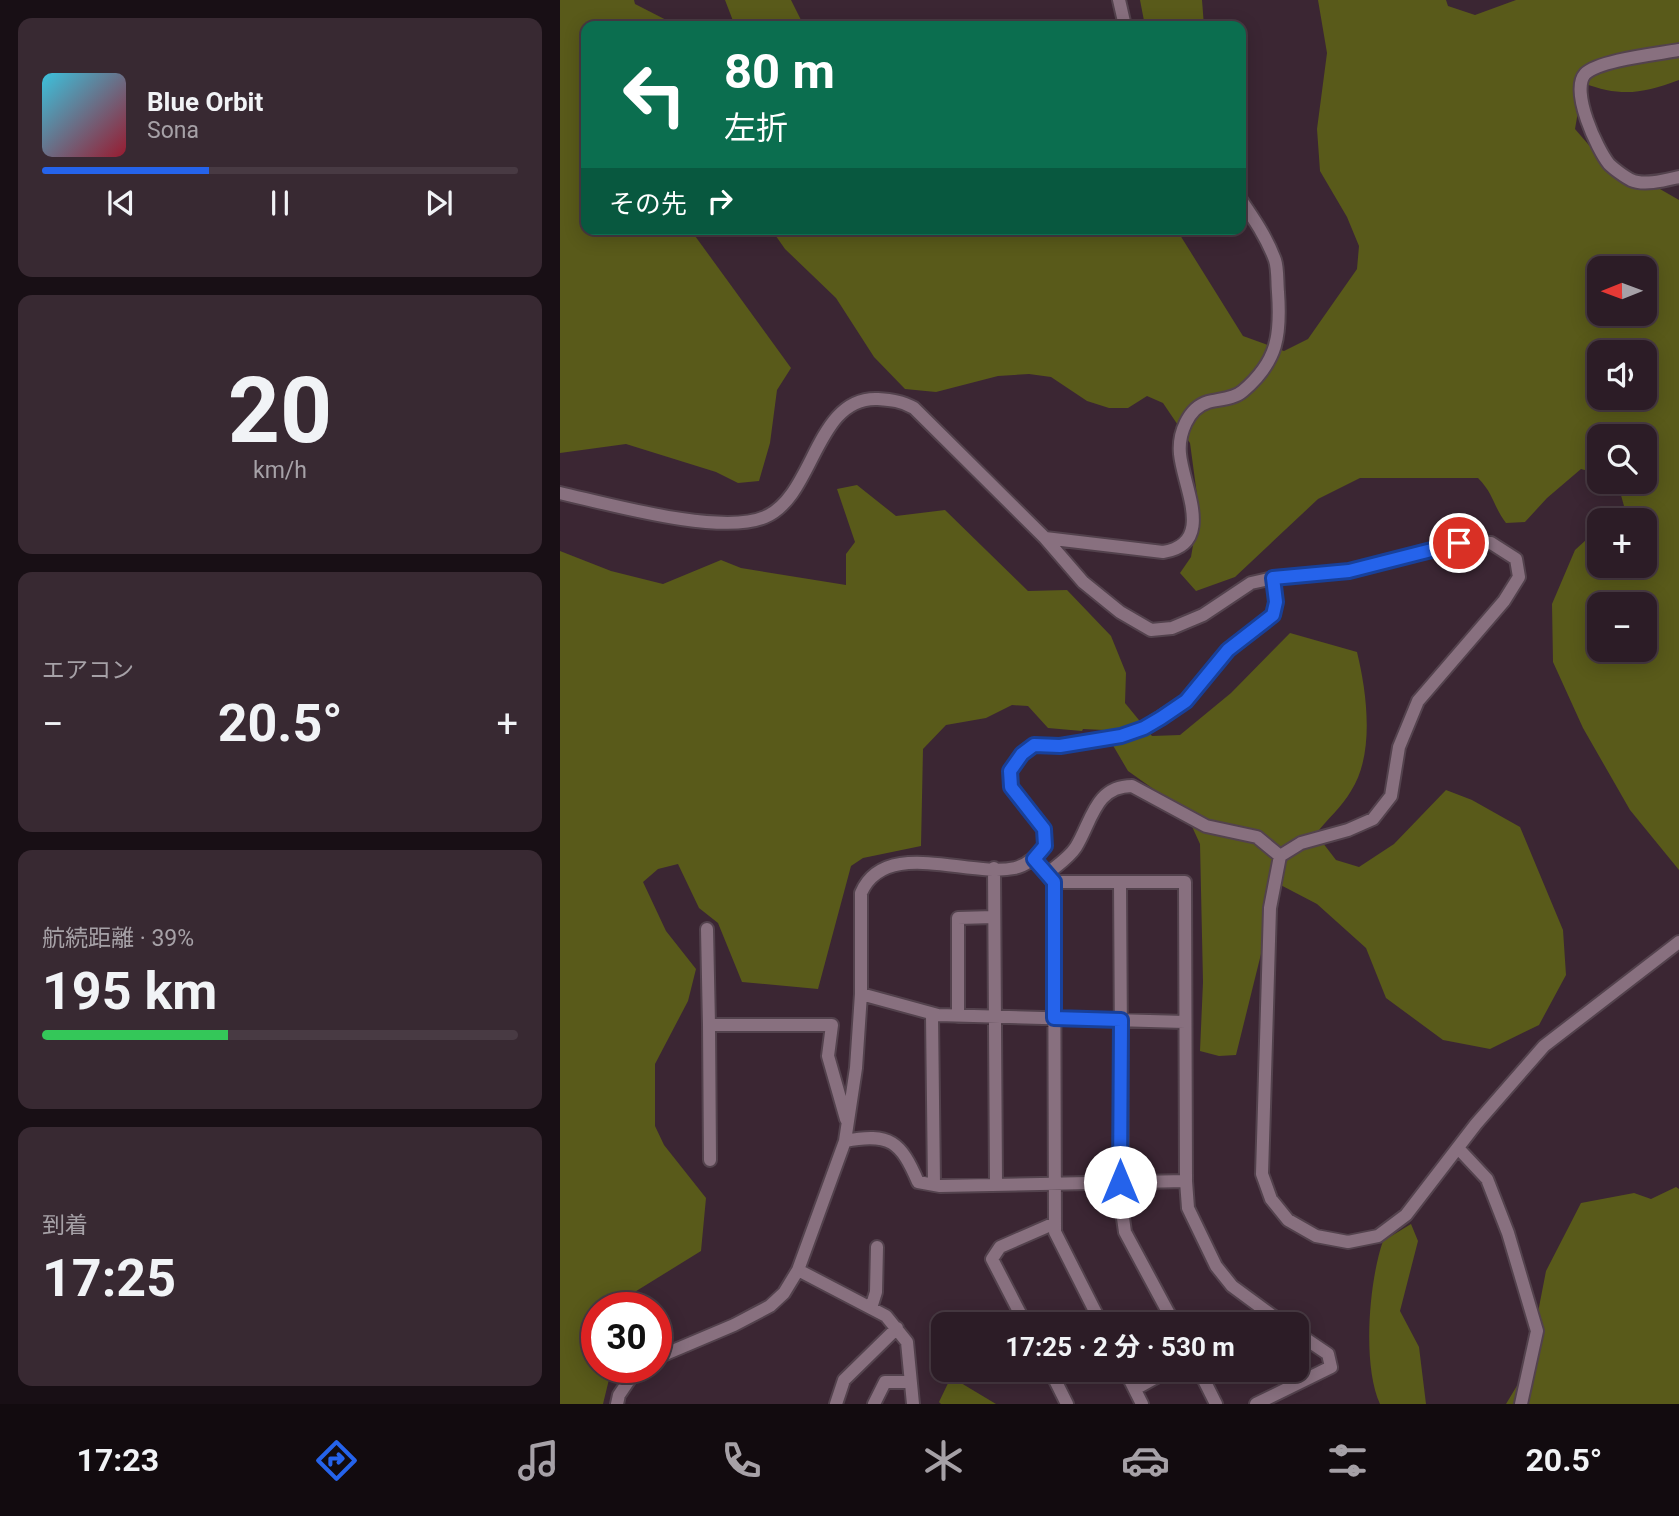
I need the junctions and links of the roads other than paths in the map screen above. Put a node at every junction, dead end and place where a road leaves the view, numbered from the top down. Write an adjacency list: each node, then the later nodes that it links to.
1 (1119, 0): 2 (street)
2 (1124, 21)
3 (1679, 50): 4 (street)
4 (1679, 177)
5 (1246, 207): 7 (street)
6 (560, 493): 7 (street)
7 (1045, 538): 8 (street)
8 (1273, 578): 9 (street); 10 (street)
9 (1280, 856): 12 (street); 27 (street)
10 (1034, 859): 11 (street); 12 (street)
11 (993, 869): 14 (street); 17 (street)
12 (1050, 878): 13 (street); 21 (street)
13 (1120, 882): 22 (street); 23 (street)
14 (994, 918): 19 (street); 20 (street)
15 (707, 929): 24 (street)
16 (1679, 942): 27 (street)
17 (861, 994): 18 (street); 25 (street)
18 (932, 1015): 19 (street); 32 (street)
19 (958, 1016): 20 (street)
20 (995, 1017): 21 (street); 33 (street)
21 (1054, 1018): 22 (street); 31 (street)
22 (1121, 1020): 23 (street); 30 (street)
23 (1185, 1022): 29 (street)
24 (709, 1025): 25 (street); 28 (street)
25 (848, 1126): 26 (street)
26 (845, 1141): 32 (street); 36 (street)
27 (1458, 1148): 62 (street)
28 (710, 1160)
29 (1186, 1181): 30 (street); 41 (street)
30 (1120, 1182): 31 (street); 40 (street)
31 (1055, 1184): 33 (street); 34 (street)
32 (934, 1185): 33 (street)
33 (996, 1185)
34 (1055, 1223): 38 (street); 39 (street)
35 (877, 1247): 37 (street)
36 (798, 1270): 37 (street); 44 (street)
37 (871, 1308): 42 (street)
38 (1019, 1312)
39 (1095, 1312)
40 (1168, 1312)
41 (1268, 1312)
42 (897, 1328): 46 (street); 56 (street)
43 (1309, 1341): 45 (street)
44 (672, 1350)
45 (1309, 1378)
46 (910, 1382): 54 (street); 57 (street)
47 (1055, 1382): 58 (street)
48 (1131, 1382): 53 (street)
49 (1149, 1382): 53 (street)
50 (1205, 1382): 60 (street)
51 (1301, 1382): 61 (street)
52 (627, 1383): 55 (street)
53 (1135, 1390): 59 (street)
54 (914, 1403)
55 (617, 1404)
56 (836, 1404)
57 (874, 1404)
58 (1067, 1404)
59 (1142, 1404)
60 (1216, 1404)
61 (1256, 1404)
62 (1521, 1404)

